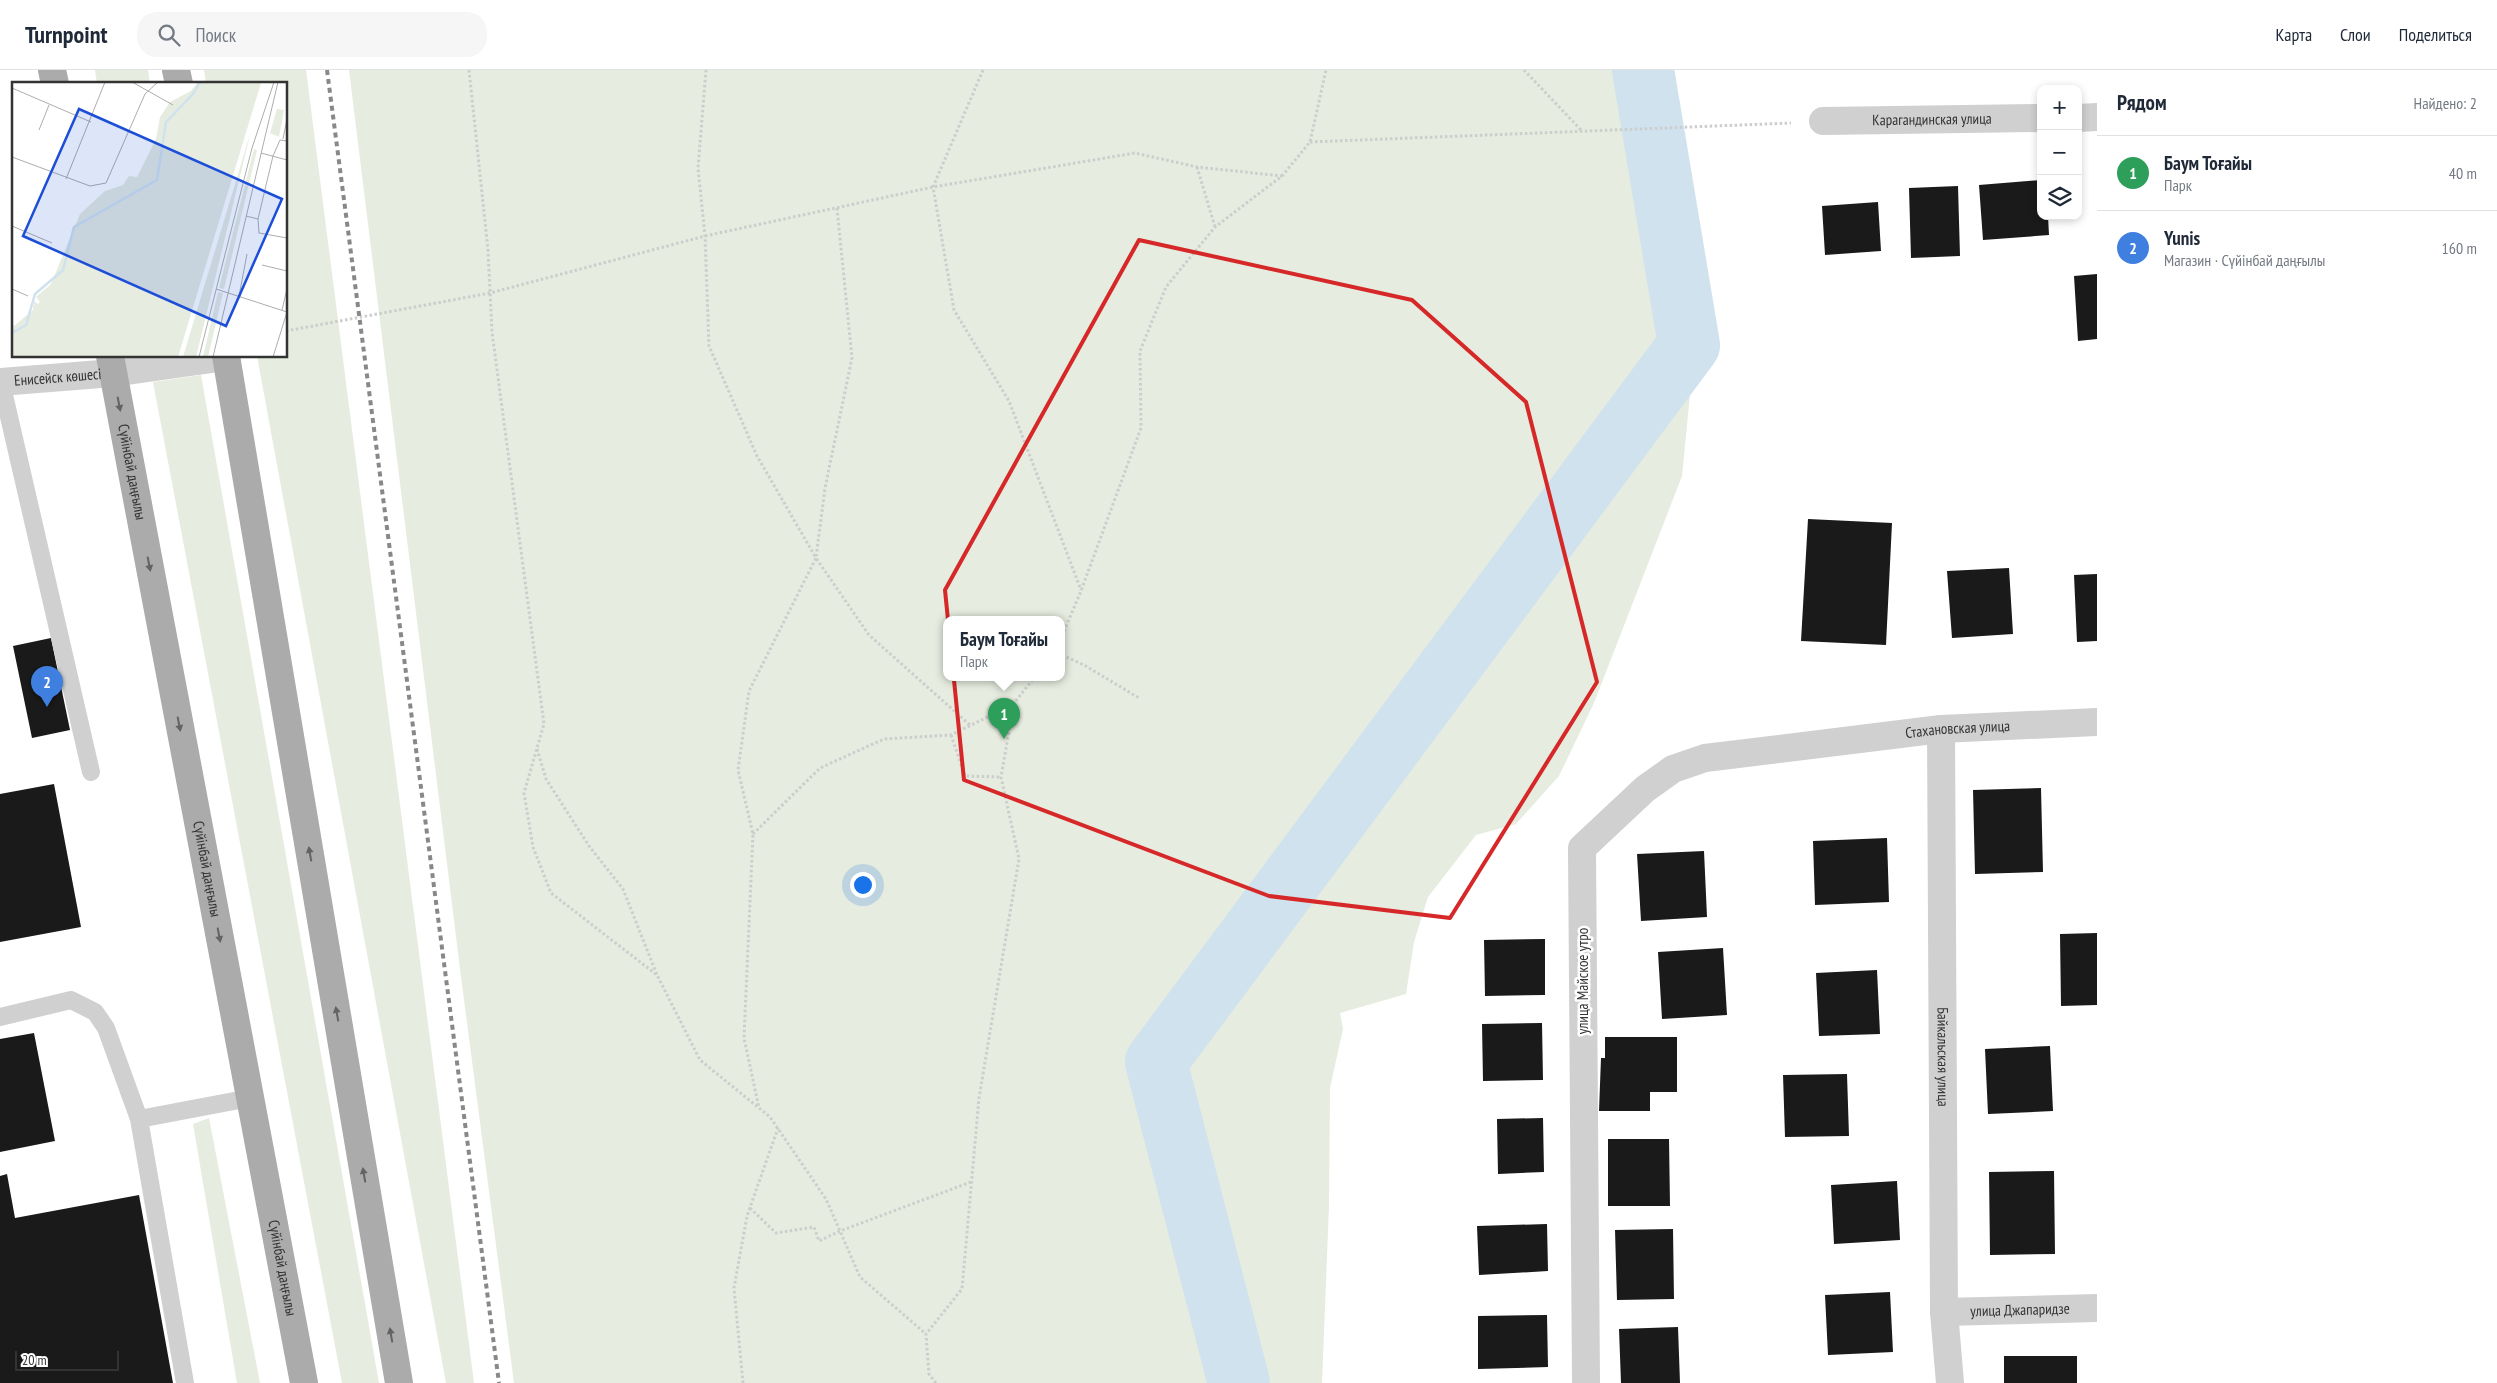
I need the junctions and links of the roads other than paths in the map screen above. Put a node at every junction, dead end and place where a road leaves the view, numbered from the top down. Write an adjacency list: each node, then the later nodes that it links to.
1 (2097, 117): 3 (street)
2 (2037, 118): 4 (street, Карагандинская улица)
3 (2082, 118)
4 (1822, 121)
5 (212, 358): 7 (street, Енисейск көшесі)
6 (226, 358): 20 (main road, one-way to 6)
7 (112, 365): 8 (street, Енисейск көшесі); 14 (main road, Сүйінбай даңғылы, one-way to 14)
8 (0, 382): 12 (lane)
9 (2097, 722): 10 (street, Стахановская улица)
10 (1941, 728): 11 (street, Стахановская улица); 17 (street, Байкальская улица)
11 (1819, 743): 21 (street, улица Майское утро)
12 (91, 772)
13 (0, 1017): 15 (lane)
14 (250, 1098): 15 (lane); 19 (main road, Сүйінбай даңғылы)
15 (138, 1119): 18 (lane)
16 (2097, 1308): 17 (street, улица Джапаридзе)
17 (1944, 1312): 22 (street, Байкальская улица)
18 (185, 1383)
19 (304, 1383)
20 (399, 1383)
21 (1586, 1383)
22 (1950, 1383)

